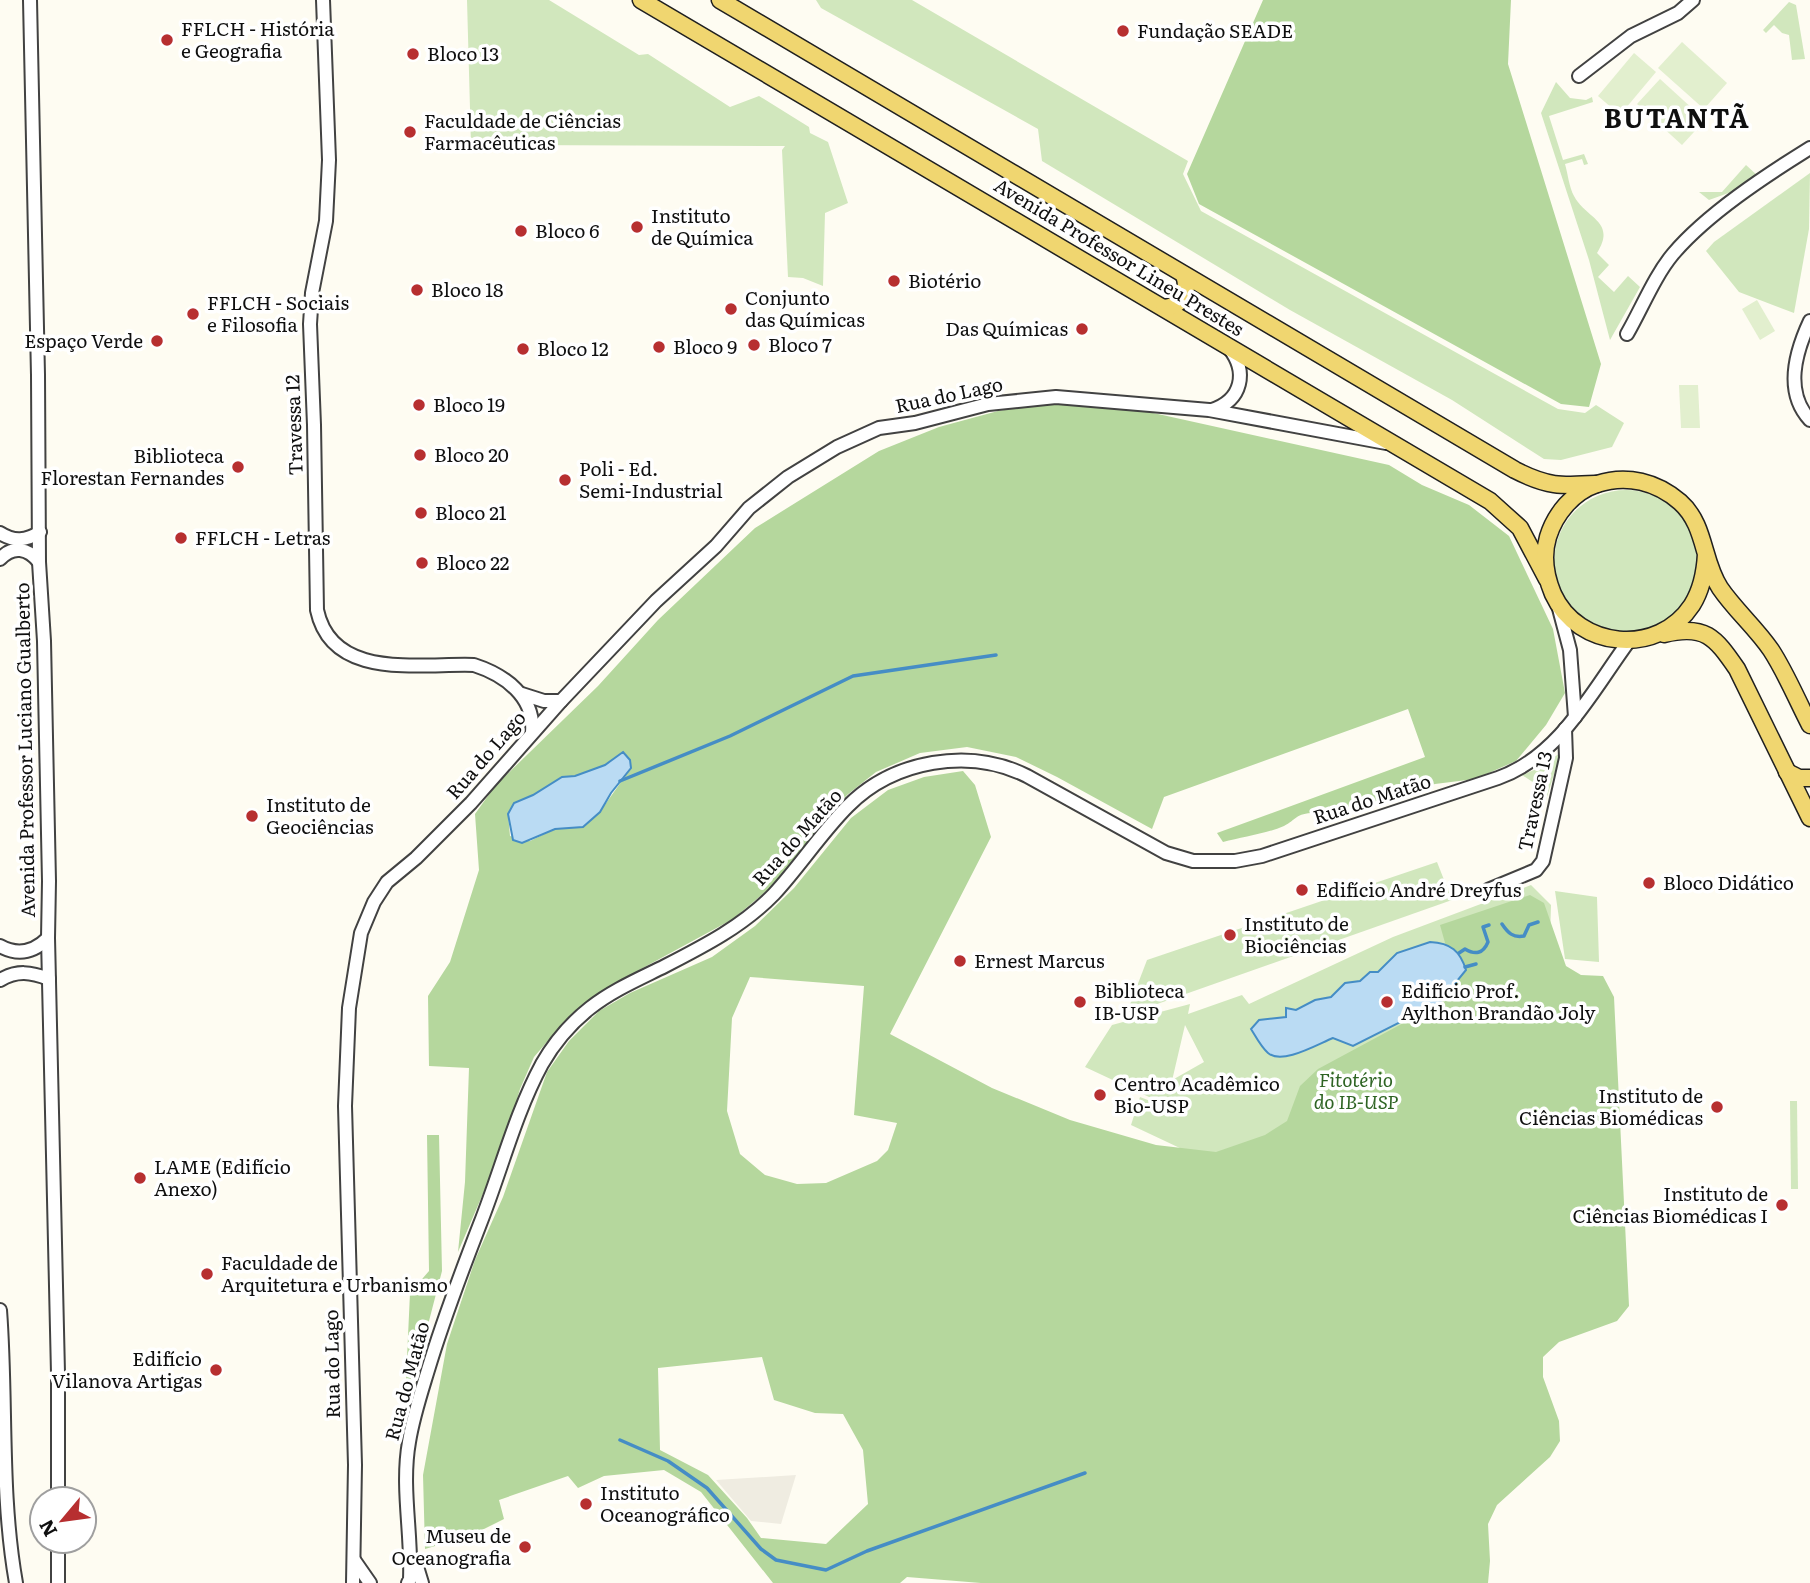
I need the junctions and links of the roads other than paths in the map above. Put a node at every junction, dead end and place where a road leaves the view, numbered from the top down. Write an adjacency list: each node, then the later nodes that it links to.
1 (30, 0): 18 (street, Avenida Professor Luciano Gualberto)
2 (323, 0): 26 (street, Travessa 12)
3 (640, 0): 9 (main road, Avenida Professor Lineu Prestes)
4 (720, 0): 8 (main road, Avenida Professor Lineu Prestes)
5 (1693, 0): 6 (street)
6 (1579, 76)
7 (1810, 148): 11 (street)
8 (1184, 275): 9 (main road); 16 (main road, Avenida Professor Lineu Prestes)
9 (1164, 309): 12 (main road, Avenida Professor Lineu Prestes)
10 (1810, 321): 14 (street)
11 (1628, 334)
12 (1226, 345): 13 (street); 15 (main road, Avenida Professor Lineu Prestes)
13 (1209, 410): 15 (street, Rua do Lago); 27 (street, Rua do Lago)
14 (1810, 420)
15 (1395, 444): 22 (main road, Avenida Professor Lineu Prestes)
16 (1597, 484): 19 (main road); 22 (main road)
17 (0, 533): 18 (street)
18 (40, 533): 21 (street, Avenida Professor Luciano Gualberto)
19 (1706, 554): 24 (main road); 29 (main road)
20 (0, 559): 21 (street)
21 (39, 562): 36 (street, Avenida Professor Luciano Gualberto)
22 (1547, 579): 23 (main road)
23 (1558, 605): 25 (main road); 28 (street)
24 (1648, 638): 25 (main road); 32 (main road)
25 (1629, 641): 28 (street, Rua do Matão)
26 (522, 694): 27 (street, Travessa 12); 31 (street)
27 (561, 701): 31 (street, Rua do Lago)
28 (1575, 717): 30 (street, Rua do Matão)
29 (1810, 725)
30 (1565, 729): 35 (street, Travessa 13); 42 (street, Rua do Matão)
31 (532, 732): 44 (street, Rua do Lago)
32 (1787, 772): 33 (main road); 34 (main road)
33 (1810, 778)
34 (1810, 818)
35 (1488, 890)
36 (48, 938): 37 (street); 38 (street, Avenida Professor Luciano Gualberto)
37 (0, 946)
38 (49, 979): 39 (street); 41 (street, Avenida Professor Luciano Gualberto)
39 (0, 980)
40 (0, 1310): 46 (street)
41 (58, 1485)
42 (412, 1546): 50 (street, Rua do Matão); 51 (street, Rua do Matão)
43 (58, 1555): 45 (street)
44 (354, 1560): 48 (street, Rua do Lago); 49 (street)
45 (58, 1577): 47 (street)
46 (17, 1583)
47 (49, 1583)
48 (354, 1583)
49 (370, 1583)
50 (408, 1583)
51 (422, 1583)

